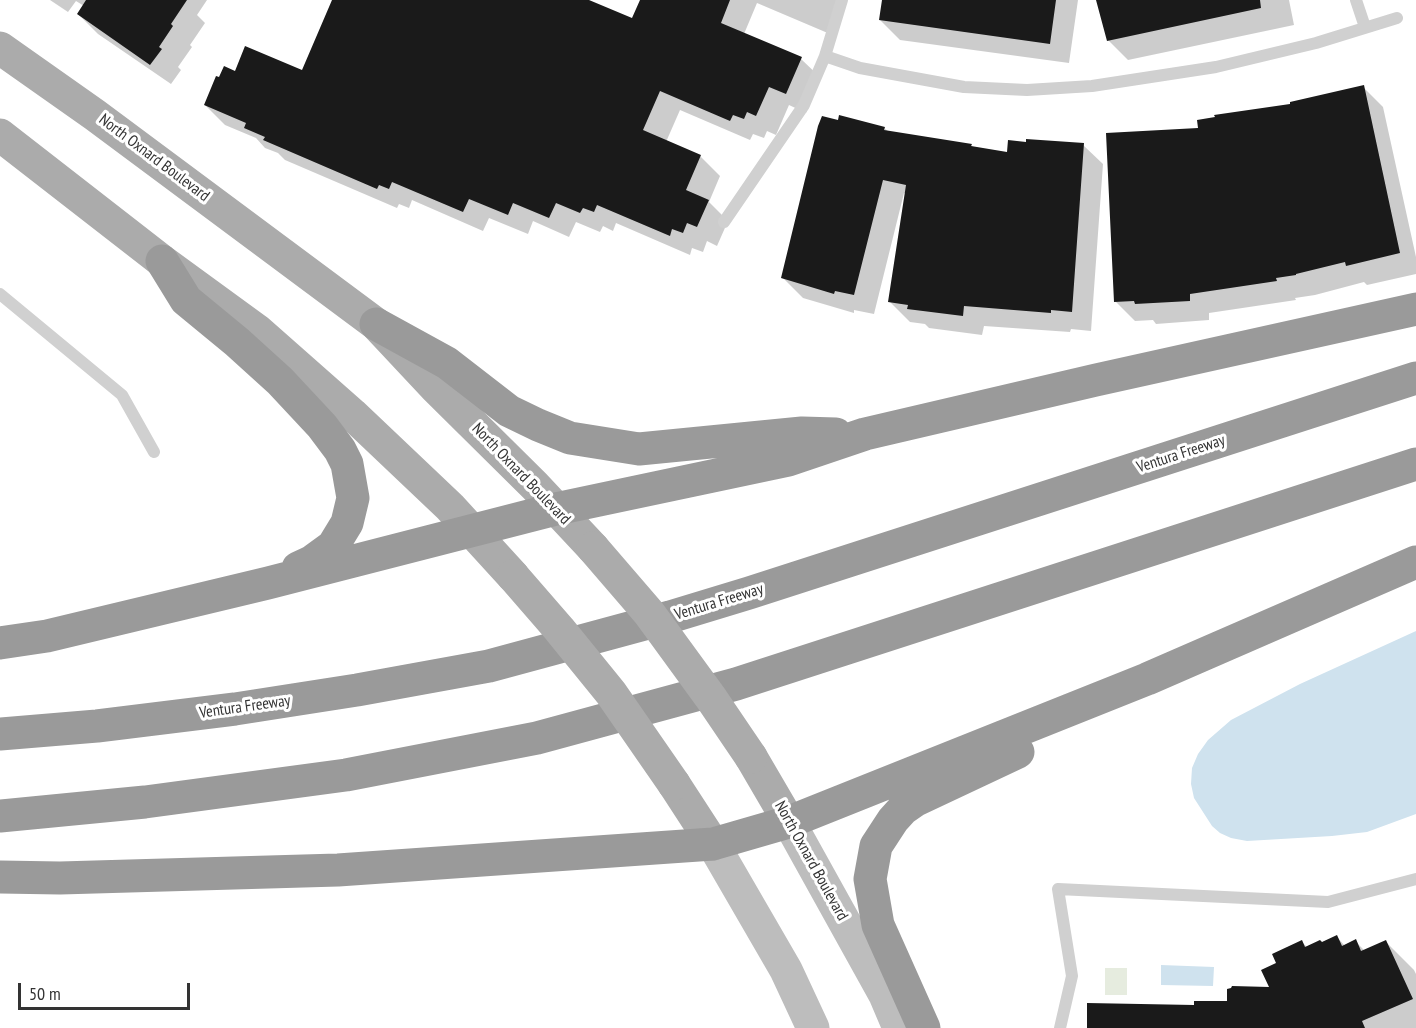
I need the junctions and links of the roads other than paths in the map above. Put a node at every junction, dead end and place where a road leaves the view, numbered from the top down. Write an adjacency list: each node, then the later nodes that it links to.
1 (842, 0): 6 (lane)
2 (1356, 0): 4 (lane)
3 (1397, 18): 4 (lane)
4 (1365, 27): 6 (lane)
5 (0, 48): 12 (main road, North Oxnard Boulevard)
6 (825, 56): 8 (lane)
7 (0, 135): 9 (main road)
8 (724, 222)
9 (162, 261): 18 (main road); 20 (highway)
10 (0, 294): 15 (lane)
11 (1416, 309): 14 (highway)
12 (376, 324): 14 (highway); 17 (main road, North Oxnard Boulevard)
13 (1416, 378): 23 (highway, Ventura Freeway)
14 (865, 434): 17 (highway)
15 (154, 452)
16 (1416, 464): 24 (highway)
17 (556, 509): 18 (highway); 25 (main road, North Oxnard Boulevard, bridge)
18 (473, 532): 20 (highway); 26 (main road, bridge)
19 (1416, 562): 22 (highway)
20 (268, 583): 21 (highway)
21 (0, 643)
22 (1147, 679): 25 (highway); 31 (highway)
23 (0, 734)
24 (0, 816)
25 (789, 822): 26 (highway); 30 (main road, North Oxnard Boulevard)
26 (713, 844): 27 (highway); 29 (main road)
27 (0, 877)
28 (1416, 879): 32 (lane)
29 (813, 1028)
30 (899, 1028)
31 (924, 1028)
32 (1060, 1028)

